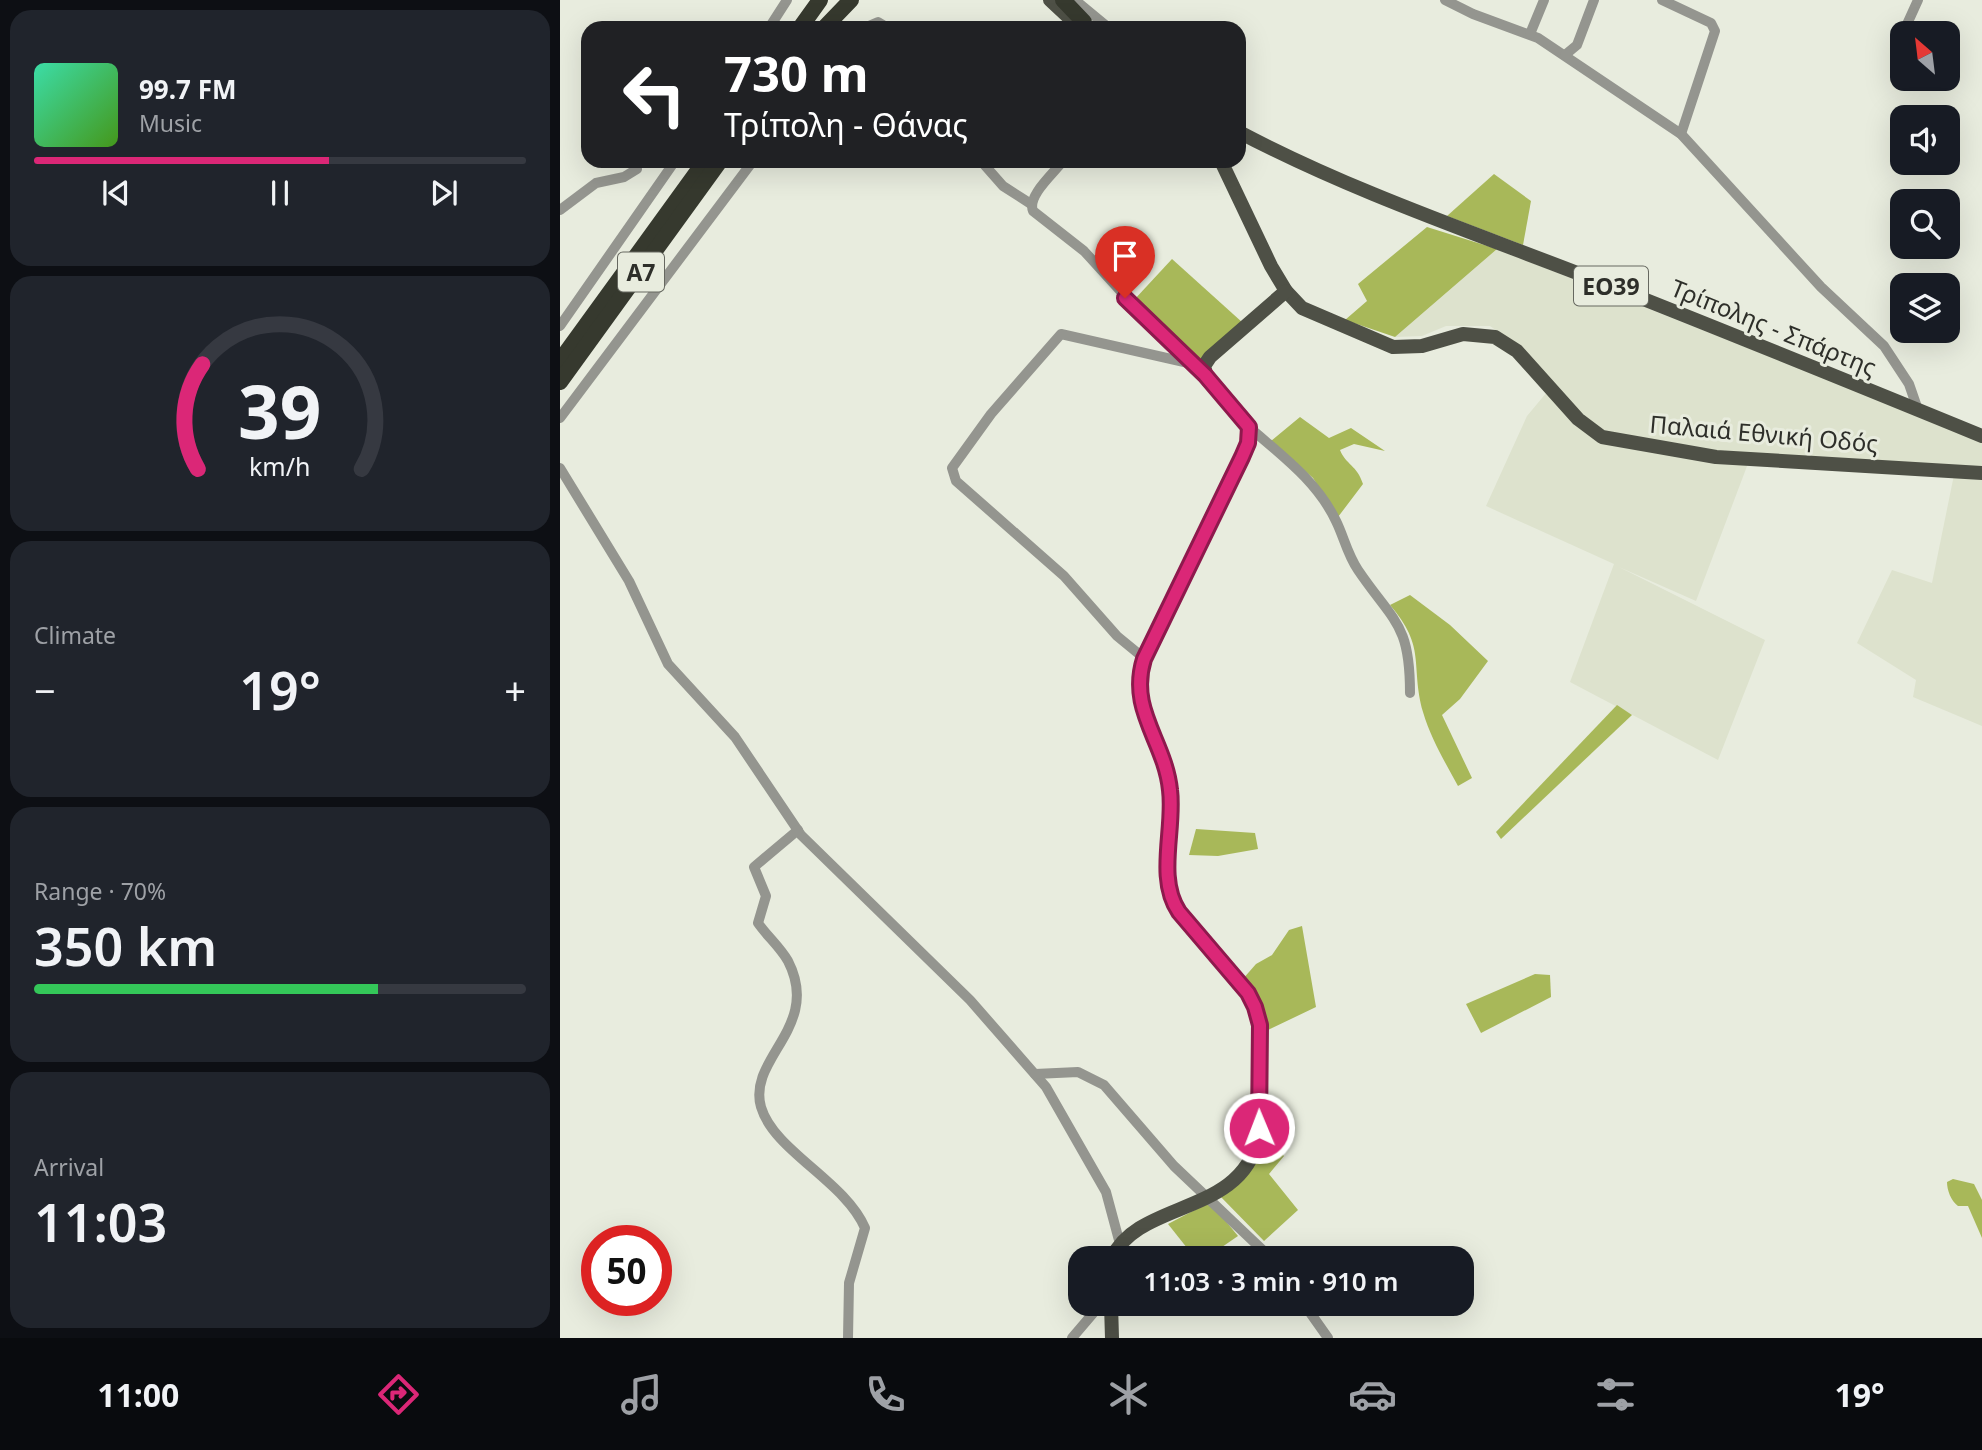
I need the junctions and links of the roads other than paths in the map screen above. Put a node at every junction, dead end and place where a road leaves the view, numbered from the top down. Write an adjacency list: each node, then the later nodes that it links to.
1 (787, 0): 14 (street)
2 (809, 0): 15 (highway)
3 (820, 0): 16 (highway)
4 (835, 0): 17 (highway)
5 (851, 0): 18 (highway)
6 (1050, 0): 19 (main road)
7 (1061, 0): 20 (highway)
8 (1075, 0): 21 (street)
9 (1445, 0): 23 (street)
10 (1544, 0): 23 (street)
11 (1594, 0): 24 (street)
12 (1661, 0): 25 (street)
13 (1918, 0): 22 (street)
14 (774, 21)
15 (798, 21)
16 (805, 21)
17 (820, 21)
18 (831, 21)
19 (1078, 21)
20 (1080, 21)
21 (1100, 21)
22 (1909, 21)
23 (1530, 34): 24 (street)
24 (1565, 55): 25 (street)
25 (1681, 134): 45 (street)
26 (1246, 138): 45 (main road, Τρίπολης - Σπάρτης / ΕΟ39)
27 (671, 168): 40 (street)
28 (700, 168): 41 (highway, Α7)
29 (715, 168): 44 (highway, Α7)
30 (747, 168): 46 (street)
31 (987, 168): 37 (street)
32 (1057, 168): 37 (street)
33 (1223, 168): 36 (main road, Παλαιά Εθνική Οδός)
34 (1230, 168): 36 (main road)
35 (637, 169): 38 (street)
36 (1230, 184): 39 (main road, Παλαιά Εθνική Οδός)
37 (1031, 204): 42 (street)
38 (560, 210)
39 (1286, 291): 43 (main road); 50 (main road, Παλαιά Εθνική Οδός)
40 (560, 326)
41 (560, 361)
42 (1193, 364): 43 (street); 52 (street)
43 (1205, 375): 47 (main road)
44 (560, 382)
45 (1918, 410): 48 (main road, Τρίπολης - Σπάρτης / ΕΟ39)
46 (560, 418)
47 (1249, 427): 52 (main road); 53 (street)
48 (1982, 436)
49 (560, 468): 51 (street)
50 (1982, 473)
51 (564, 481): 54 (street)
52 (1144, 659): 56 (main road)
53 (1410, 693)
54 (798, 830): 55 (street); 62 (street)
55 (1035, 1074): 56 (street); 57 (street)
56 (1210, 1199): 57 (main road); 58 (street)
57 (1120, 1244)
58 (1259, 1246)
59 (1091, 1316): 63 (street)
60 (1111, 1316): 64 (main road)
61 (1312, 1316): 65 (street)
62 (848, 1338)
63 (1072, 1338)
64 (1112, 1338)
65 (1328, 1338)

